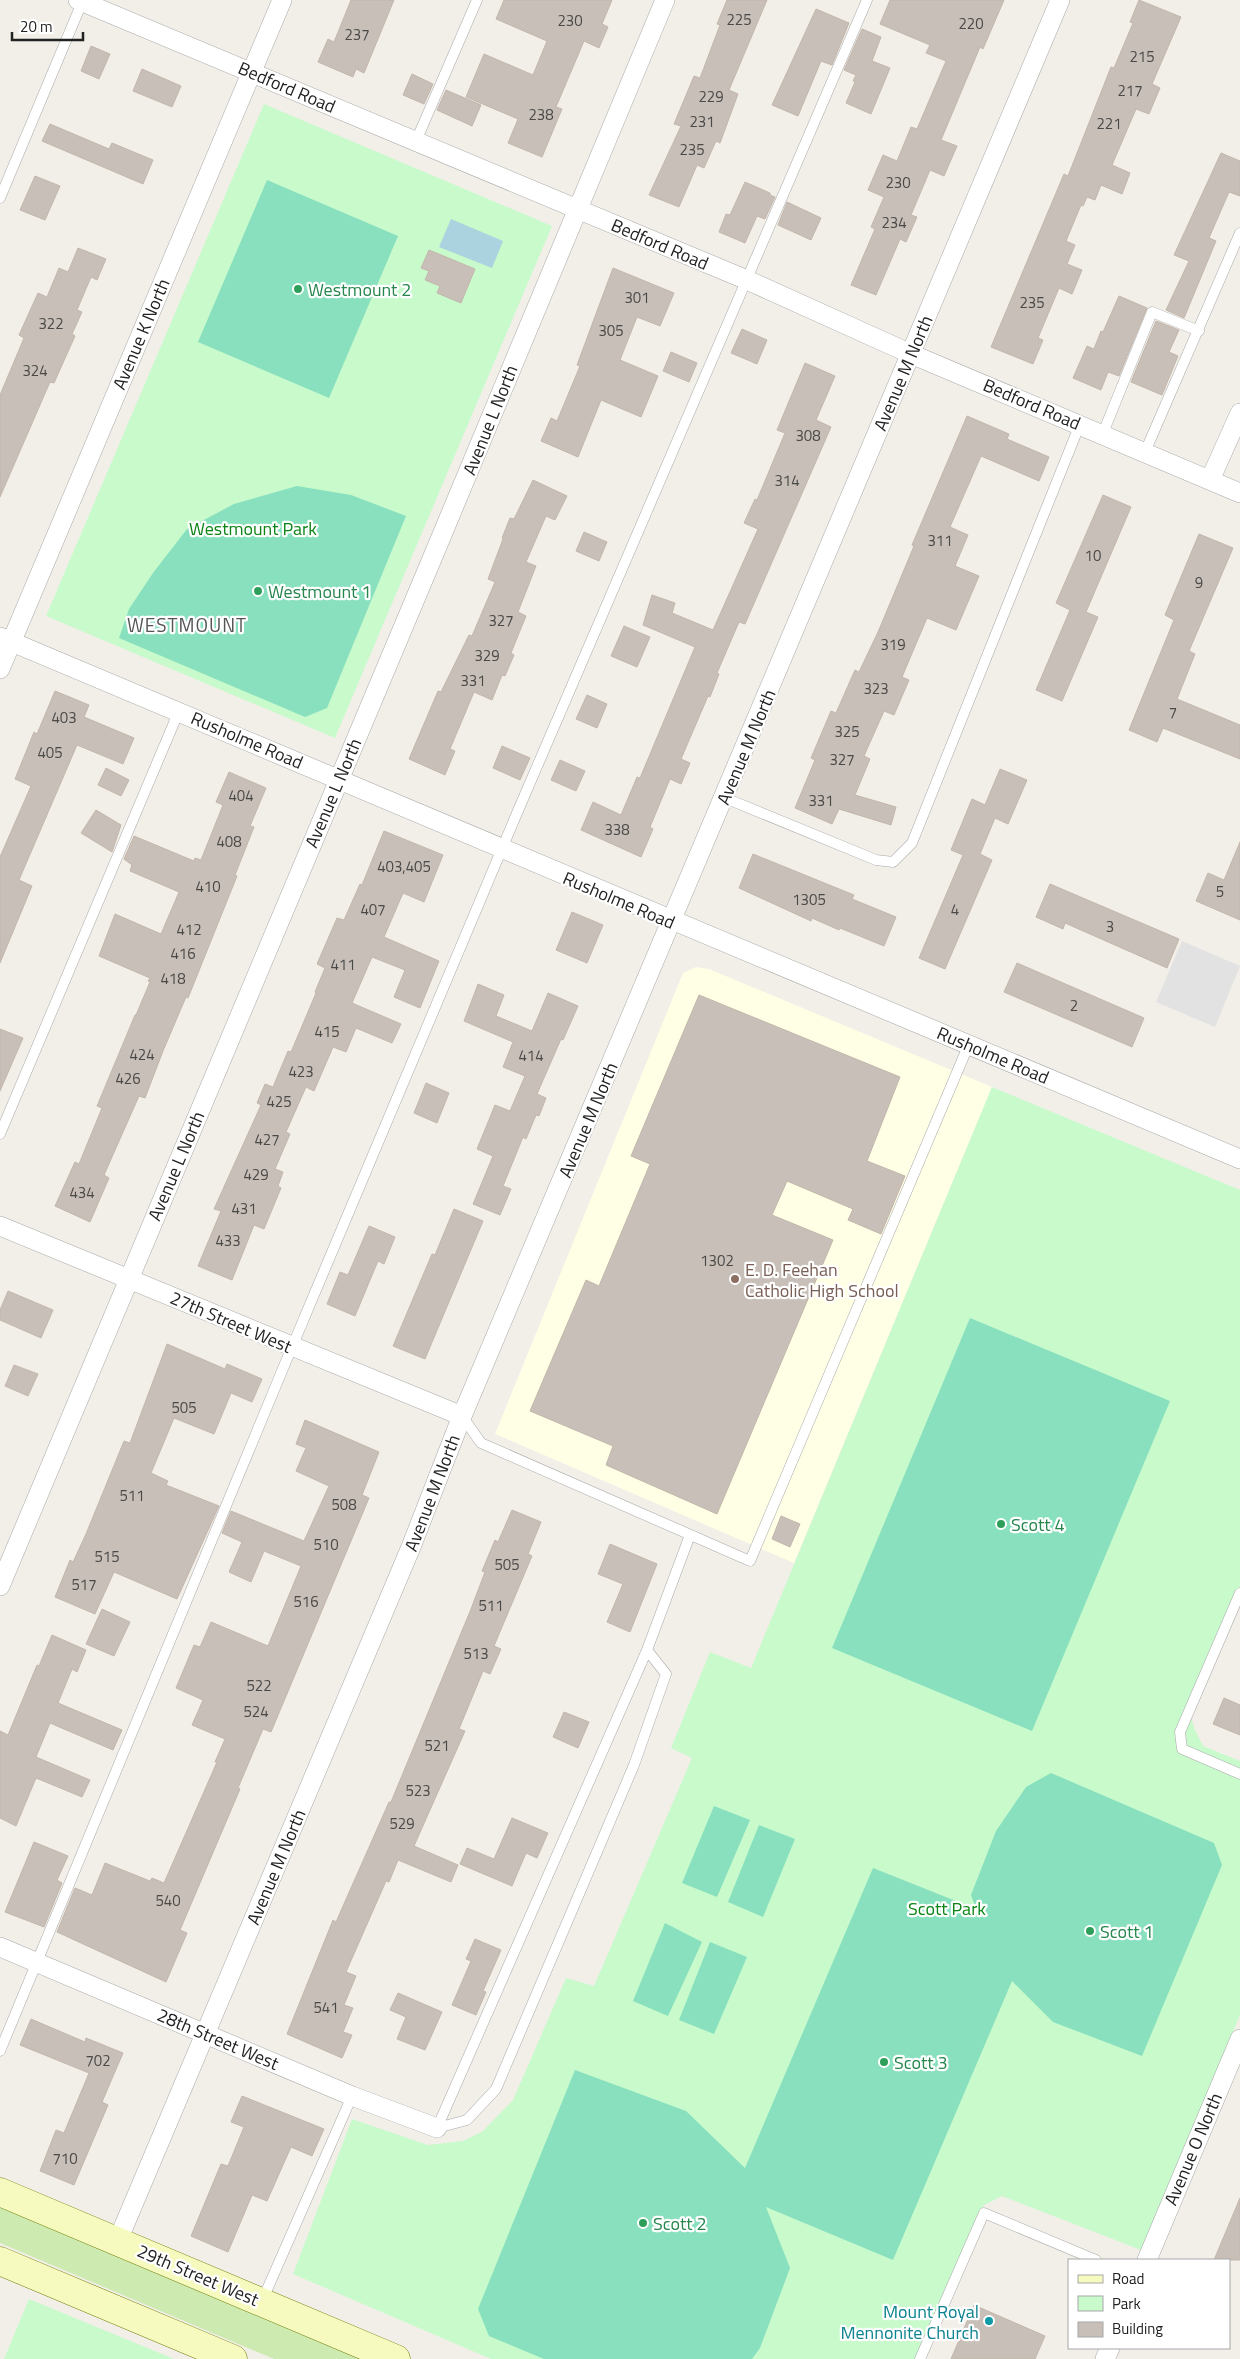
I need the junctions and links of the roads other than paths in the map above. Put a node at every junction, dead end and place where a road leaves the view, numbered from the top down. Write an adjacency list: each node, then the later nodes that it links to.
1 (282, 0): 7 (street, Avenue K North)
2 (477, 0): 8 (lane)
3 (665, 0): 10 (street, Avenue L North)
4 (867, 0): 12 (lane)
5 (1060, 0): 14 (street, Avenue M North)
6 (81, 1): 7 (street, Bedford Road); 9 (lane)
7 (252, 72): 8 (street, Bedford Road); 21 (street, Avenue K North)
8 (416, 142): 10 (street, Bedford Road)
9 (0, 198)
10 (576, 209): 12 (street, Bedford Road); 24 (street, Avenue L North)
11 (1240, 233): 13 (lane)
12 (747, 280): 14 (street, Bedford Road); 26 (lane)
13 (1199, 332): 17 (lane); 18 (lane)
14 (911, 354): 16 (street, Bedford Road); 25 (street, Avenue M North)
15 (1240, 413): 19 (street)
16 (1080, 424): 17 (street, Bedford Road); 25 (lane)
17 (1103, 433): 18 (street, Bedford Road)
18 (1145, 452): 19 (street, Bedford Road)
19 (1210, 480): 20 (street, Bedford Road)
20 (1240, 493)
21 (6, 639): 22 (street, Avenue K North); 23 (street, Rusholme Road)
22 (0, 668)
23 (179, 711): 24 (street, Rusholme Road); 29 (lane)
24 (339, 780): 26 (street, Rusholme Road); 32 (street, Avenue L North)
25 (725, 798): 27 (street, Avenue M North)
26 (502, 850): 27 (street, Rusholme Road); 33 (lane)
27 (672, 922): 28 (street, Rusholme Road); 34 (street, Avenue M North)
28 (969, 1044): 30 (street, Rusholme Road); 35 (lane)
29 (0, 1134)
30 (1240, 1159)
31 (0, 1226): 32 (street, 27th Street West)
32 (128, 1279): 33 (street, 27th Street West); 36 (street, Avenue L North)
33 (292, 1347): 34 (street, 27th Street West); 41 (lane)
34 (462, 1416): 35 (lane); 42 (street, Avenue M North)
35 (690, 1535): 38 (lane)
36 (0, 1586)
37 (1240, 1593): 39 (lane)
38 (647, 1650): 46 (lane); 46 (lane)
39 (1240, 1774)
40 (0, 1947): 41 (street, 28th Street West)
41 (38, 1962): 42 (street, 28th Street West); 44 (lane)
42 (206, 2035): 45 (street, 28th Street West); 48 (street, Avenue M North)
43 (1240, 2038): 50 (street, Avenue O North)
44 (0, 2051)
45 (352, 2096): 46 (street, 28th Street West); 52 (lane)
46 (437, 2128)
47 (0, 2192): 48 (street, 29th Street West)
48 (118, 2240): 52 (street, 29th Street West)
49 (1094, 2259): 55 (lane)
50 (1147, 2259)
51 (0, 2261): 53 (street)
52 (262, 2302): 54 (street, 29th Street West)
53 (233, 2359)
54 (396, 2359)
55 (920, 2359)

